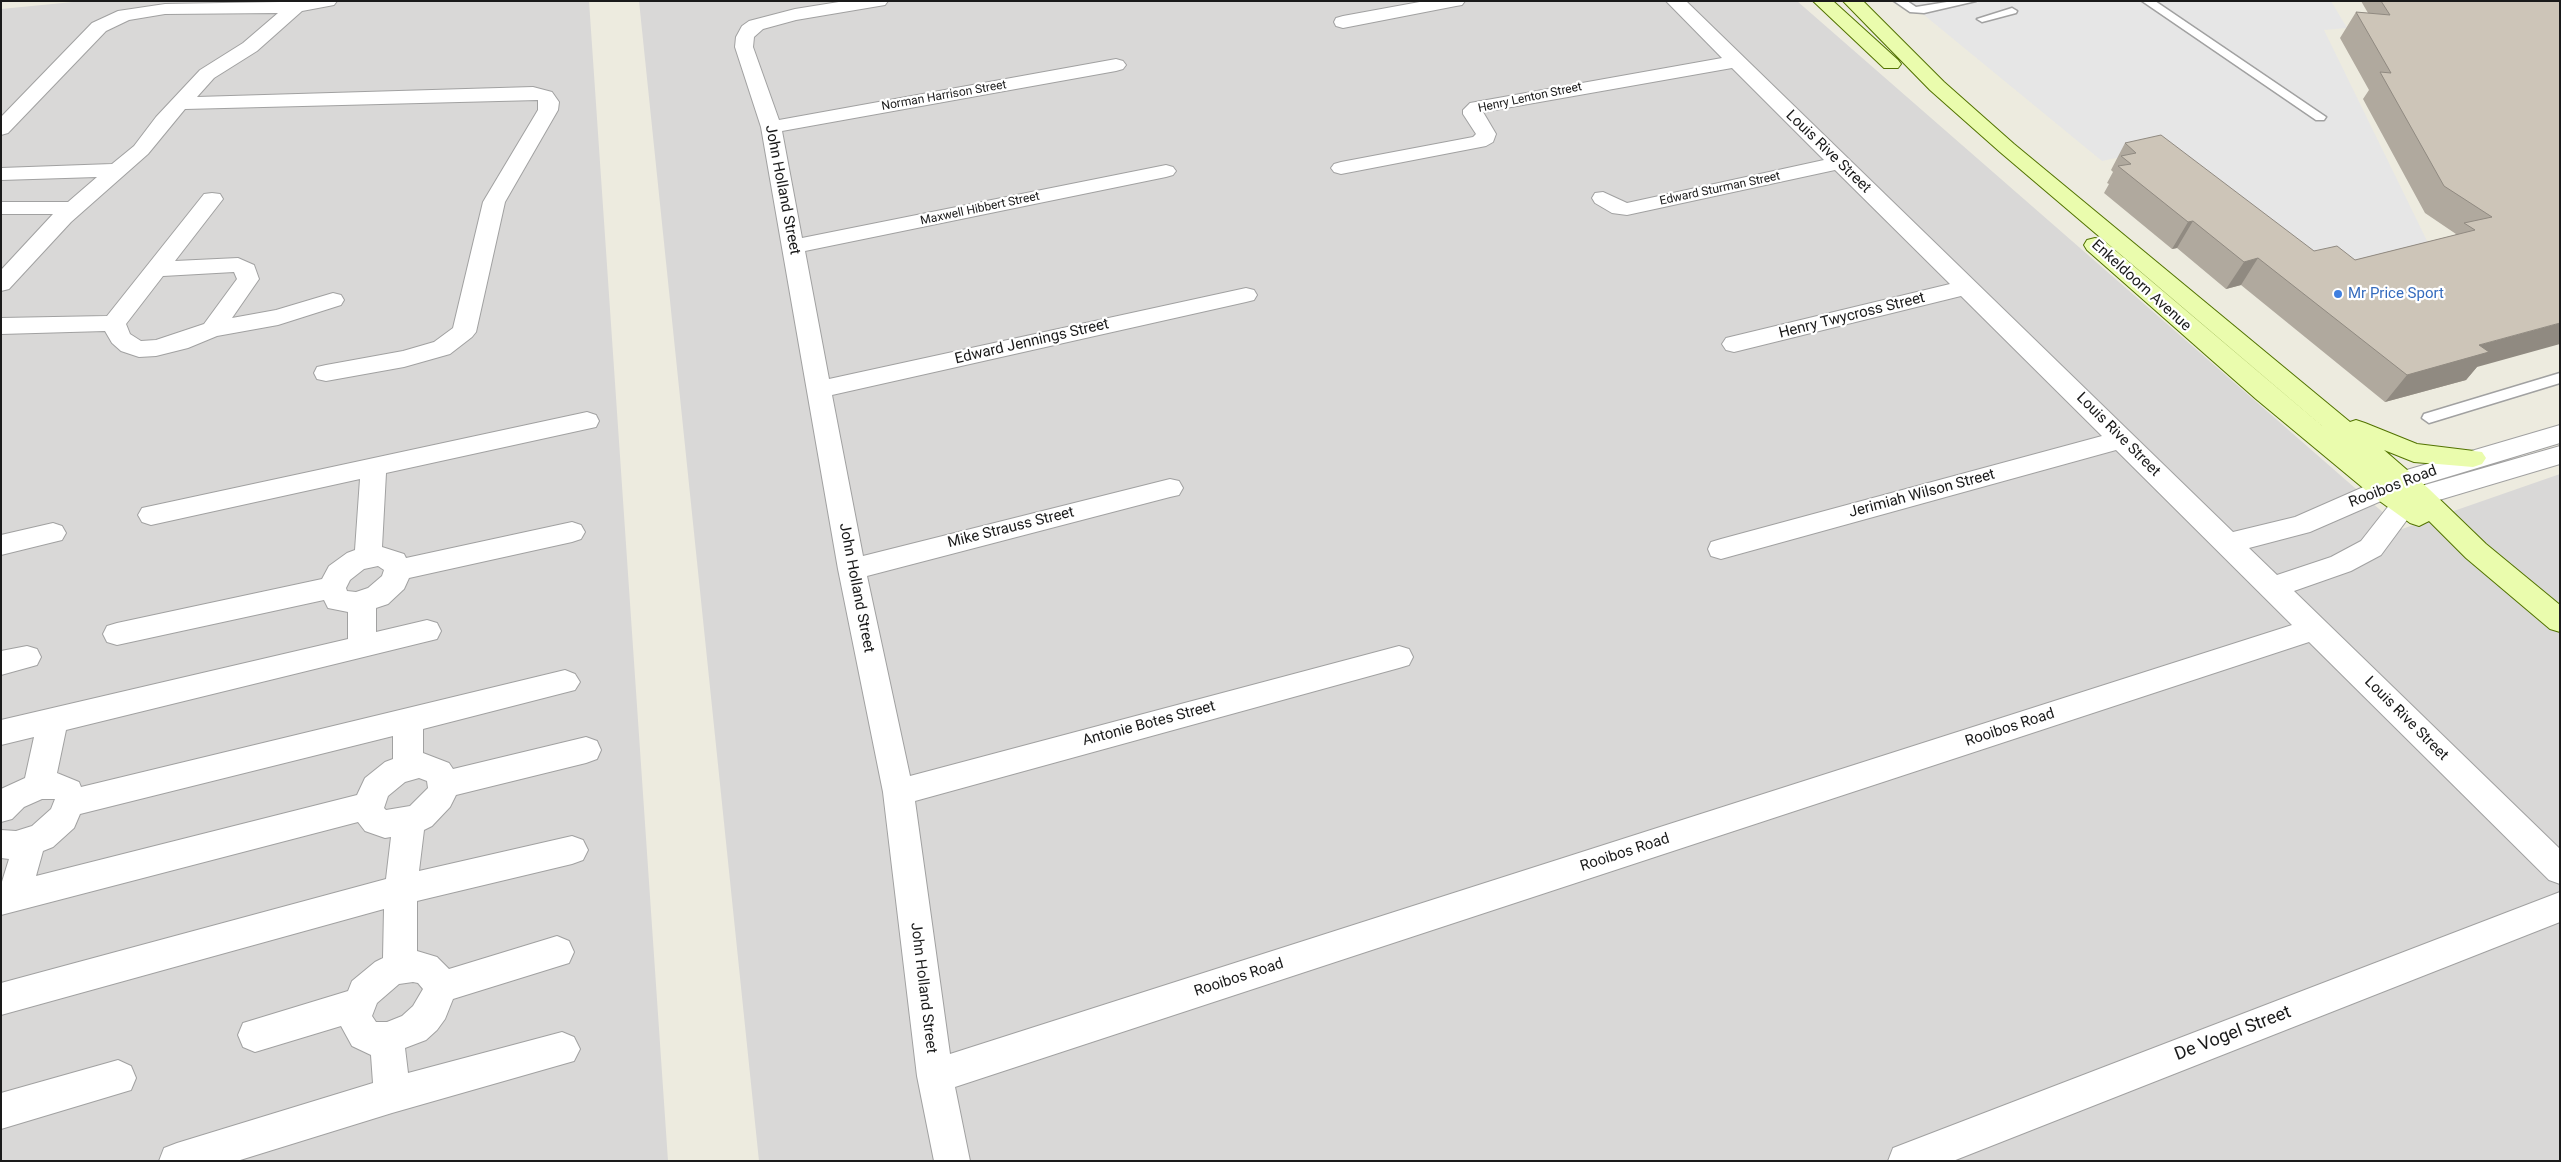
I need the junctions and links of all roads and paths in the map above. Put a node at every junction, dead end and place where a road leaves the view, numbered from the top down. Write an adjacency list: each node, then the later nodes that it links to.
1 (328, 1): 11 (street)
2 (879, 1): 20 (street, John Holland Street)
3 (1456, 1): 14 (street)
4 (1675, 1): 15 (street, Louis Rive Street)
5 (1822, 1): 53 (street, Enkeldoorn Avenue)
6 (1898, 1): 7 (lane)
7 (1972, 1)
8 (2148, 1): 19 (lane)
9 (1858, 4): 44 (street, Enkeldoorn Avenue)
10 (260, 7): 11 (street); 16 (street); 21 (street)
11 (296, 7): 16 (street)
12 (2012, 11): 13 (lane)
13 (1982, 19)
14 (1343, 22)
15 (1736, 61): 22 (street, Louis Rive Street); 23 (street, Henry Lenton Street)
16 (223, 62): 18 (street)
17 (1116, 65): 20 (street, Norman Harrison Street)
18 (180, 103): 24 (street); 41 (street)
19 (2320, 117)
20 (771, 127): 31 (street, John Holland Street)
21 (1, 128)
22 (1839, 163): 27 (street, Edward Sturman Street); 34 (street, Louis Rive Street)
23 (1341, 168)
24 (117, 170): 26 (street); 30 (street)
25 (1166, 171): 31 (street, Maxwell Hibbert Street)
26 (1, 174)
27 (1603, 198)
28 (212, 199): 32 (street)
29 (1, 208): 30 (street)
30 (72, 208): 33 (street)
31 (793, 247): 43 (street, John Holland Street)
32 (158, 269): 37 (street); 39 (street)
33 (1, 284)
34 (1969, 287): 40 (street, Henry Twycross Street); 48 (street, Louis Rive Street)
35 (1246, 295): 43 (street, Edward Jennings Street)
36 (334, 300): 39 (street)
37 (114, 323): 38 (street); 39 (street)
38 (1, 326)
39 (212, 329)
40 (1734, 344)
41 (326, 373)
42 (2560, 378): 45 (lane)
43 (819, 390): 61 (street, John Holland Street)
44 (2318, 408): 50 (street); 53 (street, Enkeldoorn Avenue)
45 (2429, 418)
46 (587, 421): 51 (street)
47 (2560, 434): 50 (street, Rooibos Road)
48 (2122, 439): 57 (street, Louis Rive Street); 59 (street, Jerimiah Wilson Street)
49 (2560, 455): 53 (street, Rooibos Road)
50 (2473, 458): 53 (street, Rooibos Road)
51 (374, 467): 54 (street); 60 (street)
52 (1170, 488): 61 (street, Mike Strauss Street)
53 (2402, 493): 57 (street, Rooibos Road); 63 (street, Rooibos Road); 66 (street, Enkeldoorn Avenue)
54 (151, 515)
55 (572, 532): 62 (street)
56 (52, 533): 58 (street)
57 (2227, 543): 63 (street, Louis Rive Street)
58 (1, 545)
59 (1721, 549)
60 (368, 557): 62 (street); 64 (street)
61 (852, 569): 80 (street, John Holland Street)
62 (398, 570): 65 (street)
63 (2272, 587): 67 (street, Louis Rive Street)
64 (332, 588): 65 (street); 69 (street)
65 (362, 601): 70 (street)
66 (2560, 621)
67 (2314, 629): 87 (street, Louis Rive Street); 99 (street, Rooibos Road)
68 (427, 631): 70 (street)
69 (117, 634)
70 (362, 648): 73 (street)
71 (1399, 657): 80 (street, Antonie Botes Street)
72 (565, 682): 74 (street)
73 (53, 720): 75 (street); 79 (street)
74 (408, 722): 77 (street); 81 (street)
75 (1, 732)
76 (586, 750): 78 (street)
77 (408, 767): 78 (street); 82 (street)
78 (443, 785): 84 (street)
79 (39, 786): 81 (street); 83 (street)
80 (898, 792): 99 (street, John Holland Street)
81 (70, 803): 85 (street)
82 (368, 806): 84 (street); 89 (street)
83 (1, 808)
84 (409, 822): 88 (street)
85 (15, 843): 89 (street)
86 (572, 850): 88 (street)
87 (2560, 870)
88 (401, 890): 92 (street); 94 (street)
89 (8, 899)
90 (2560, 907): 105 (street, De Vogel Street)
91 (557, 952): 93 (street)
92 (400, 968): 93 (street); 95 (street)
93 (441, 987): 97 (street)
94 (1, 999)
95 (358, 1004): 96 (street); 97 (street)
96 (255, 1035)
97 (387, 1039): 101 (street)
98 (562, 1049): 101 (street)
99 (935, 1076): 104 (street, John Holland Street)
100 (118, 1078): 102 (street)
101 (392, 1095): 103 (street)
102 (1, 1111)
103 (176, 1161)
104 (952, 1161)
105 (1906, 1161)

